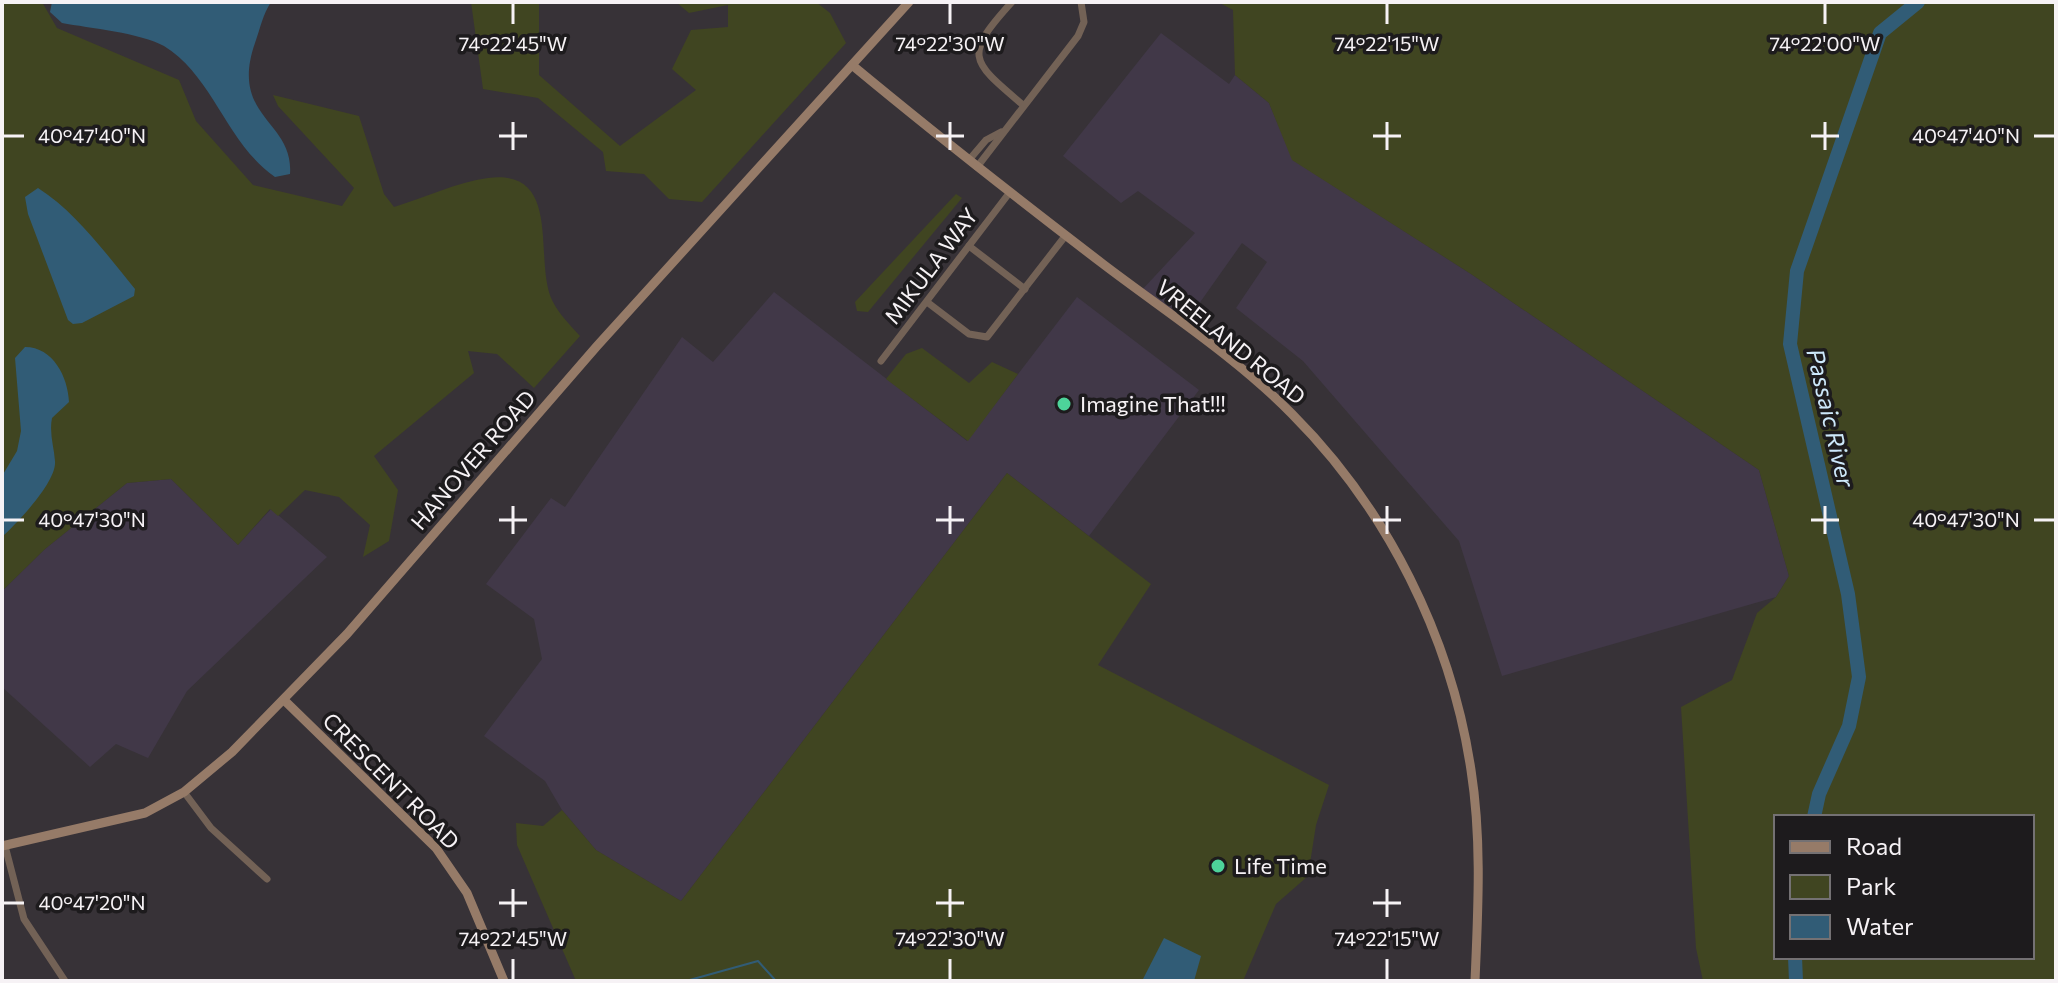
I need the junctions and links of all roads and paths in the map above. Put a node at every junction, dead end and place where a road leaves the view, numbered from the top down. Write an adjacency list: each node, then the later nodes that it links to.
1 (909, 2): 4 (street, HANOVER ROAD)
2 (1012, 2): 5 (street)
3 (1081, 2): 5 (street)
4 (852, 65): 6 (street, VREELAND ROAD); 13 (street, HANOVER ROAD)
5 (1023, 105): 6 (street)
6 (973, 164): 7 (street, VREELAND ROAD)
7 (1010, 192): 8 (street, VREELAND ROAD); 9 (street, MIKULA WAY)
8 (1066, 235): 10 (street); 19 (street, VREELAND ROAD)
9 (969, 246): 10 (street); 11 (street, MIKULA WAY)
10 (1025, 289): 11 (street)
11 (927, 302): 12 (street, MIKULA WAY)
12 (881, 361)
13 (284, 700): 14 (street, HANOVER ROAD); 18 (street, CRESCENT ROAD)
14 (184, 792): 15 (street, HANOVER ROAD); 16 (street)
15 (4, 846): 17 (street)
16 (267, 879)
17 (65, 981)
18 (504, 981)
19 (1475, 981)

